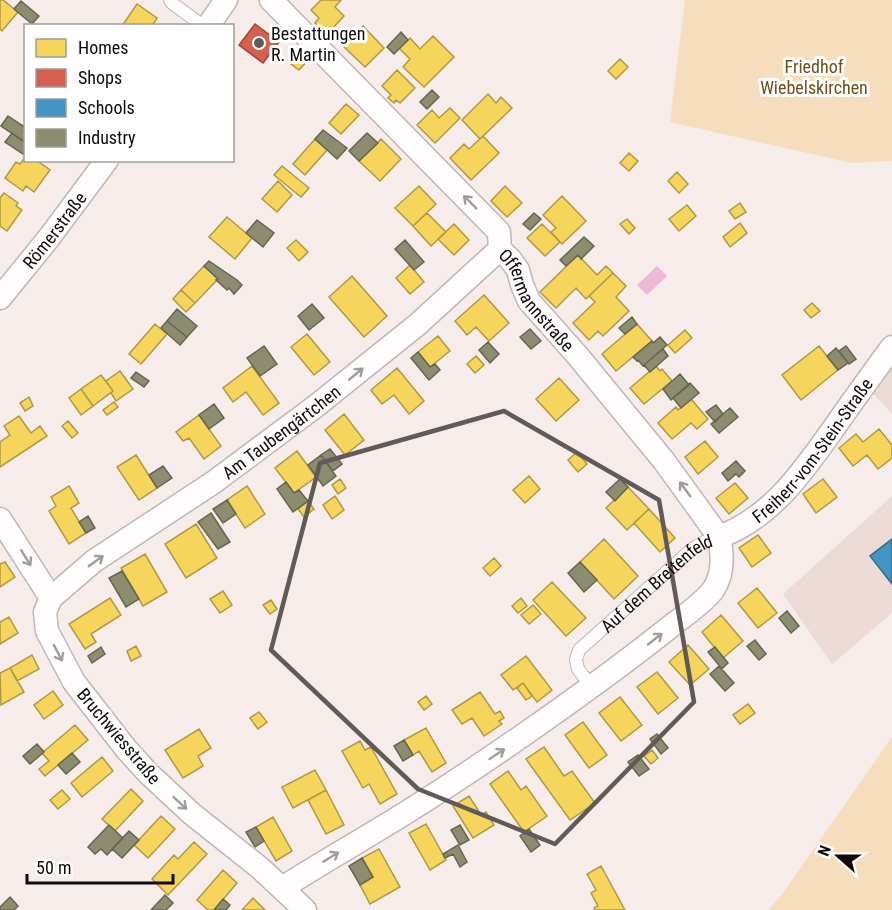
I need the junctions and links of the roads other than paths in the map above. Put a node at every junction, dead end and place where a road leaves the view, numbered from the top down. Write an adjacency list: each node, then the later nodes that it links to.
1 (170, 0): 4 (lane)
2 (226, 0): 5 (street)
3 (271, 0): 7 (street, Offermannstraße, one-way to 3)
4 (200, 24)
5 (209, 24)
6 (106, 162): 8 (street, Römerstraße)
7 (500, 249): 11 (street, Offermannstraße, one-way to 7); 12 (street, Am Taubengärtchen, one-way to 7)
8 (0, 298)
9 (892, 347): 11 (street, Freiherr-vom-Stein-Straße)
10 (0, 519): 12 (street, one-way to 12)
11 (719, 537): 13 (street, Auf dem Breitenfeld, one-way to 11); 13 (lane, Auf dem Breitenfeld)
12 (51, 598): 14 (street, Bruchwiesstraße, one-way to 14)
13 (591, 686): 14 (street, Auf dem Breitenfeld, one-way to 13)
14 (282, 888): 15 (street, Bruchwiesstraße)
15 (305, 910)

